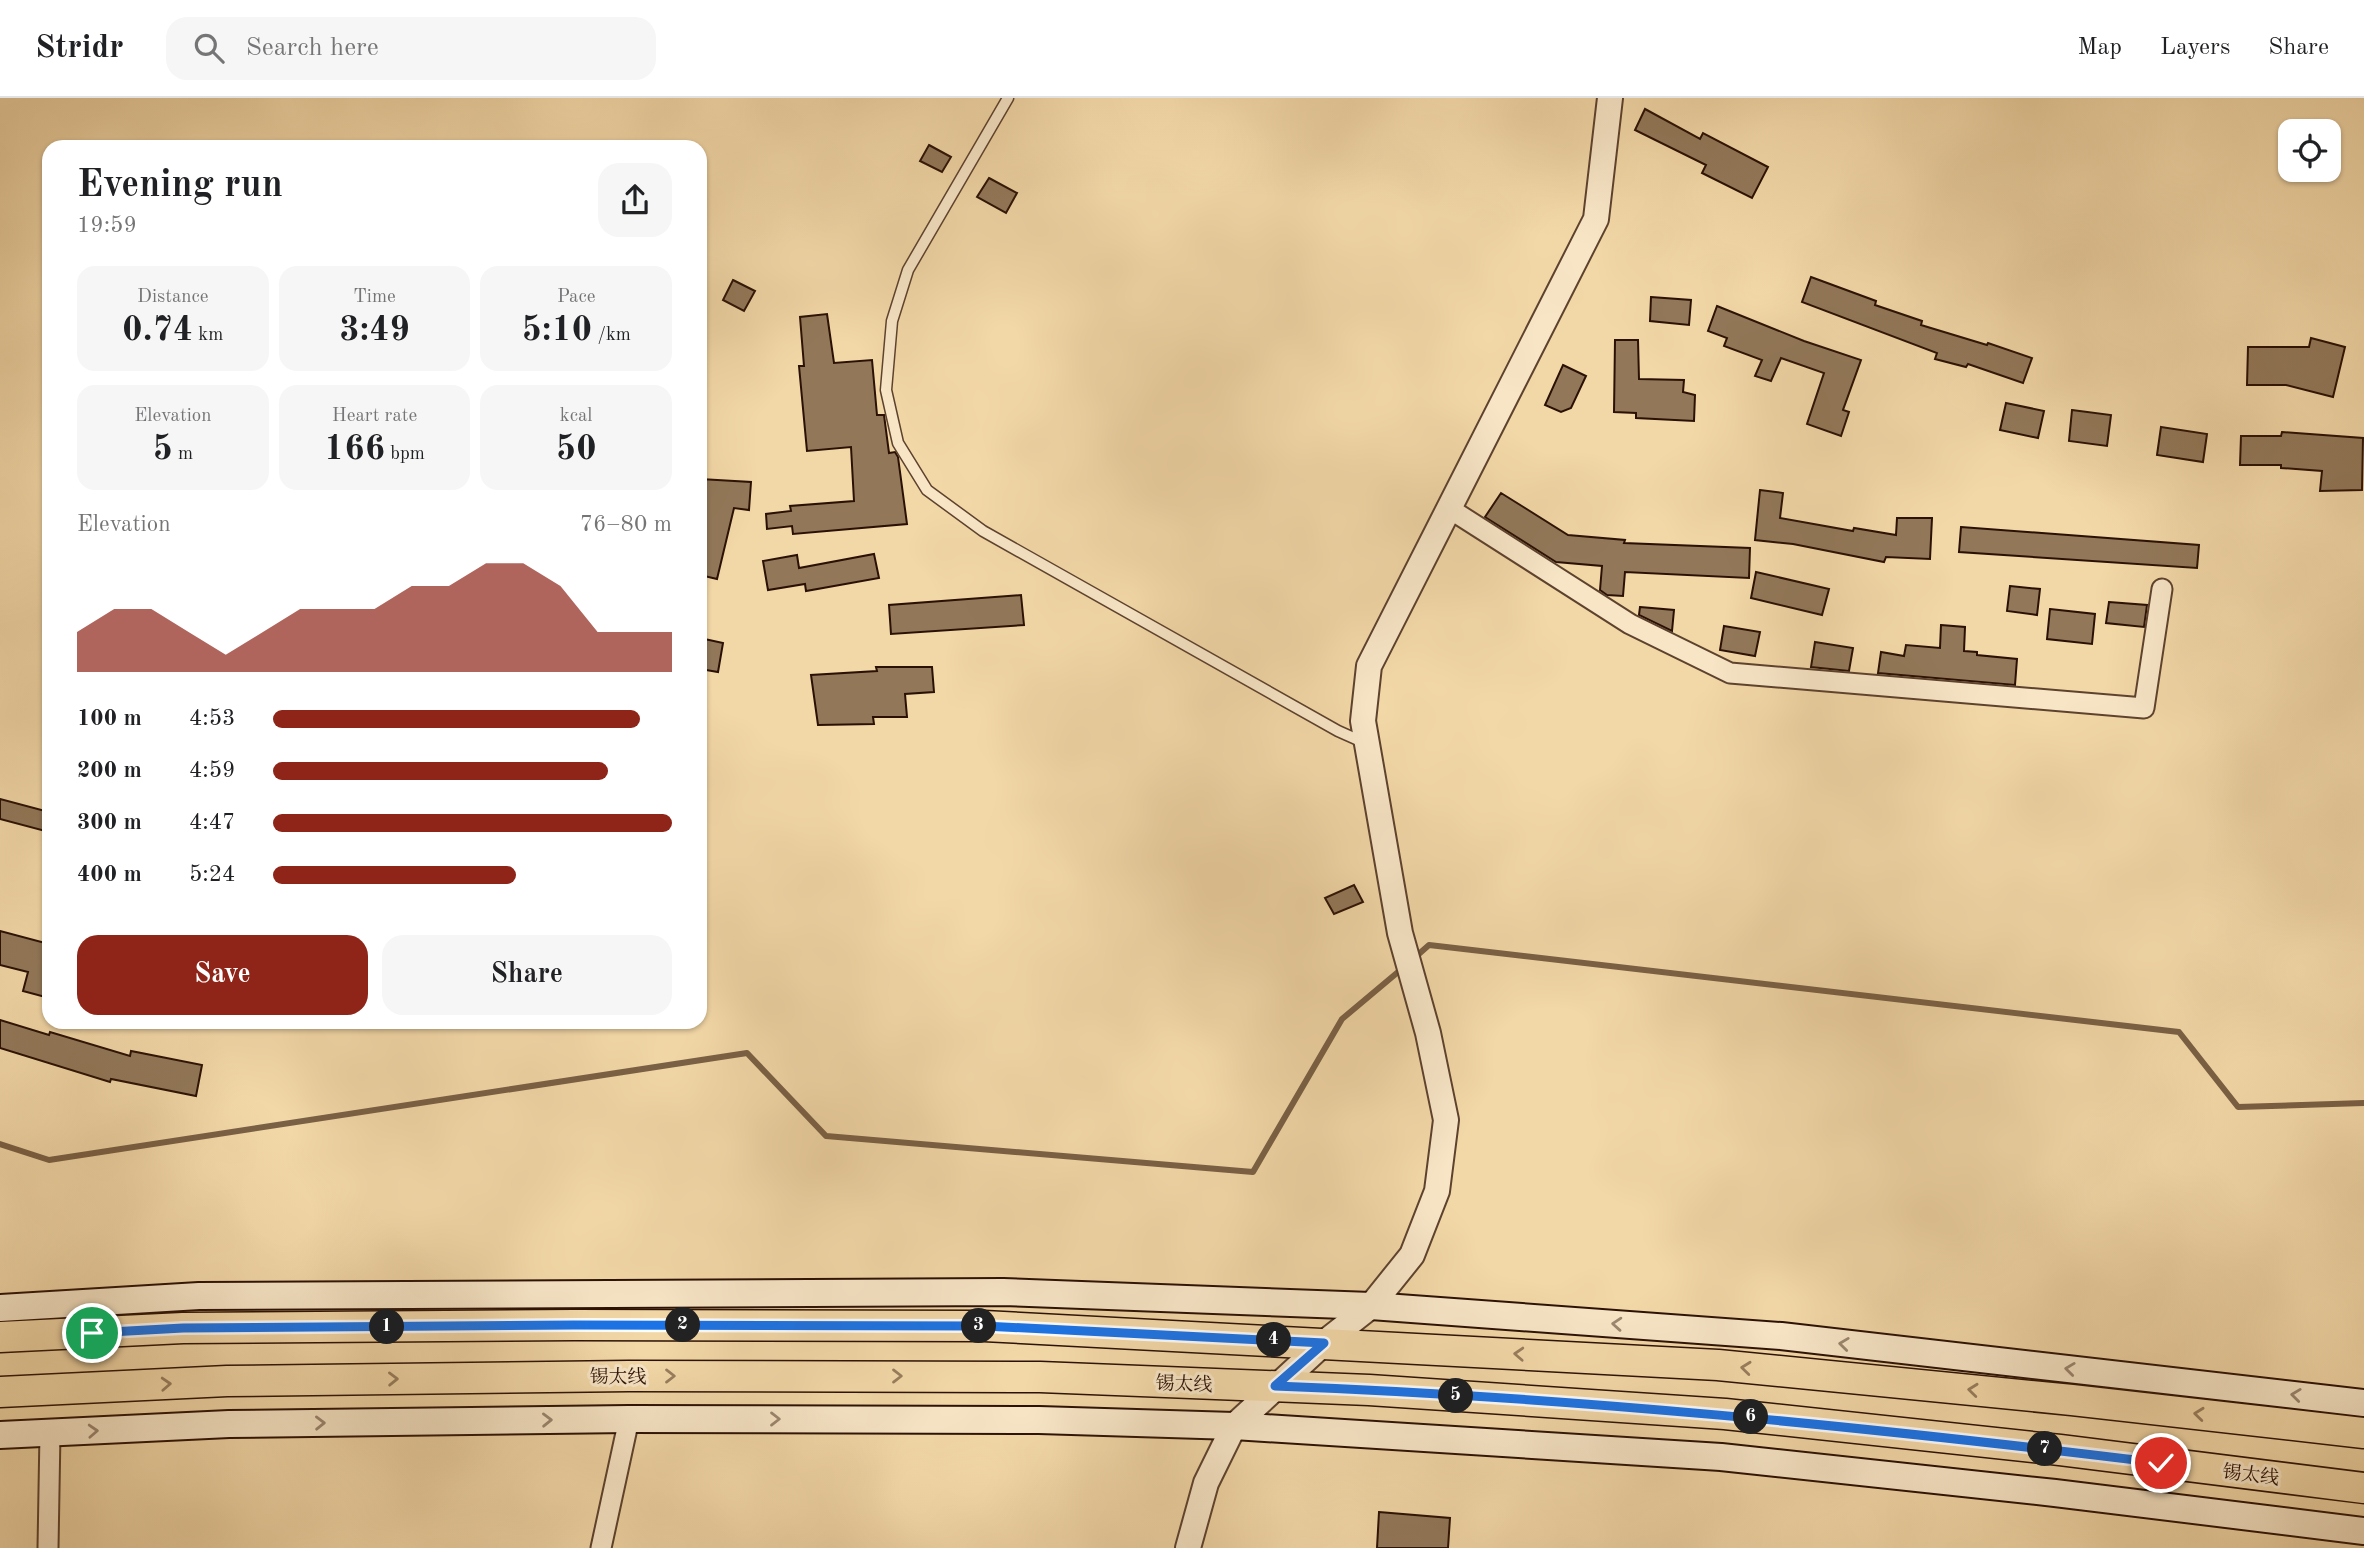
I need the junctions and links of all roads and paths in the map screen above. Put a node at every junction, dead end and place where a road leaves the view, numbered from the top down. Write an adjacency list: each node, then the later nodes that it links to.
1 (1008, 98): 5 (lane)
2 (1610, 98): 3 (street)
3 (1450, 509): 4 (street); 5 (street)
4 (2162, 589)
5 (1368, 745): 6 (street)
6 (1371, 1306): 7 (main road); 9 (street); 12 (main road, one-way to 6)
7 (0, 1308)
8 (0, 1337): 9 (main road)
9 (1324, 1343): 10 (street); 16 (main road, one-way to 9)
10 (1275, 1386): 11 (main road, 锡太线, one-way to 10); 14 (street); 18 (main road, 锡太线)
11 (0, 1392)
12 (2364, 1403)
13 (629, 1419): 14 (main road, one-way to 14); 15 (main road, one-way to 13); 21 (street)
14 (1234, 1426): 19 (main road); 22 (street)
15 (50, 1433): 17 (main road); 20 (street)
16 (2364, 1433)
17 (0, 1435)
18 (2364, 1488)
19 (2364, 1531)
20 (48, 1548)
21 (601, 1548)
22 (1188, 1548)

